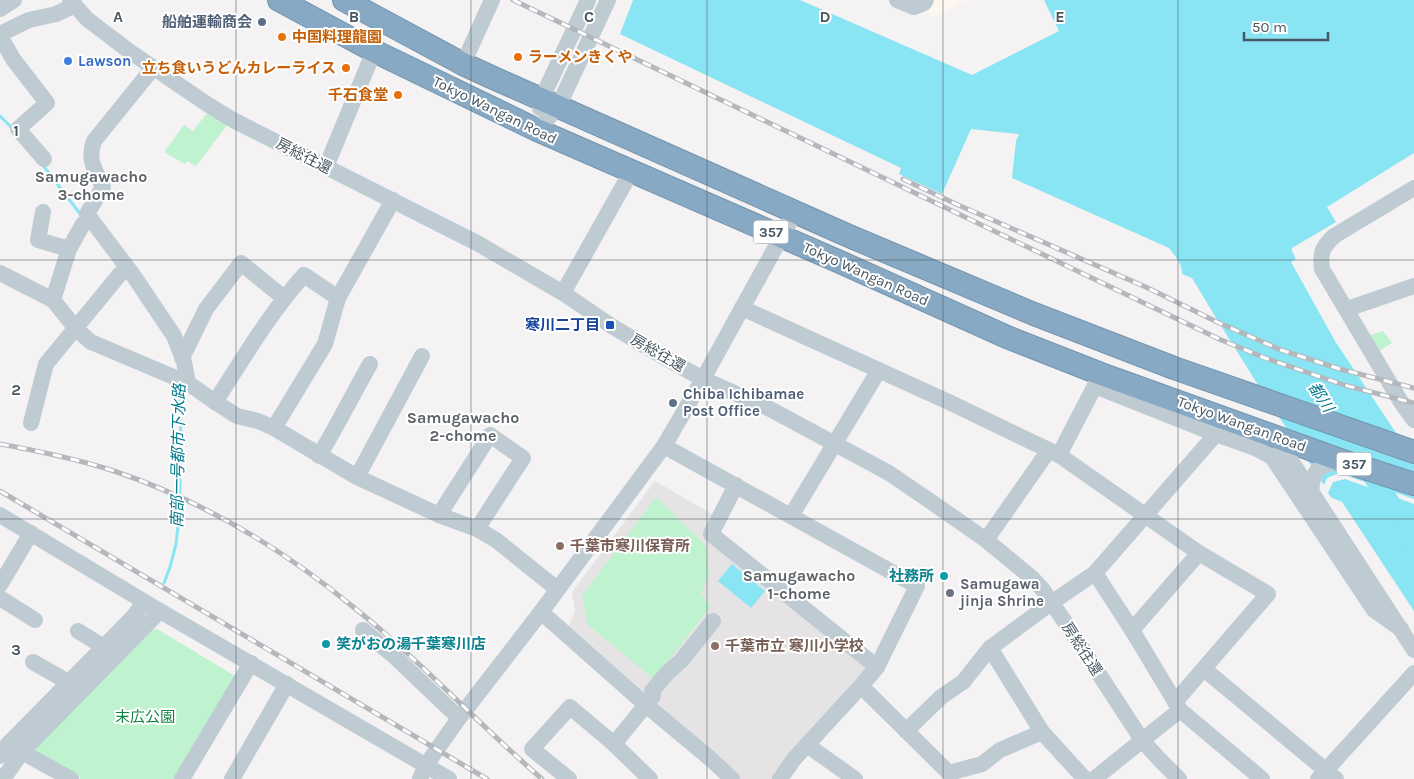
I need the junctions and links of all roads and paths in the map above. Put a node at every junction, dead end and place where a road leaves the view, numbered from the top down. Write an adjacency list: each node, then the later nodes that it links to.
1 (14, 0): 10 (street)
2 (279, 0): 12 (highway, Tokyo Wangan Road / 357)
3 (344, 0): 13 (highway, Tokyo Wangan Road / 357)
4 (492, 0): 13 (street)
5 (588, 0): 15 (street)
6 (608, 0): 15 (street)
7 (898, 0): 8 (street)
8 (926, 0)
9 (72, 2): 11 (street); 14 (street, 房総往還)
10 (0, 9)
11 (0, 35): 17 (street)
12 (374, 51): 16 (highway, Tokyo Wangan Road / 357); 18 (street)
13 (463, 64): 15 (highway, Tokyo Wangan Road / 357)
14 (153, 68): 18 (street, 房総往還); 24 (street)
15 (549, 103): 16 (street); 23 (highway, Tokyo Wangan Road / 357)
16 (537, 130): 19 (highway, Tokyo Wangan Road / 357)
17 (44, 159)
18 (326, 167): 21 (street, 房総往還)
19 (631, 172): 26 (highway, Tokyo Wangan Road / 357); 31 (street)
20 (1414, 188): 36 (street)
21 (393, 200): 31 (street, 房総往還); 33 (street)
22 (43, 212): 27 (street)
23 (794, 212): 25 (highway, Tokyo Wangan Road / 357); 26 (street)
24 (85, 219): 27 (street); 39 (street)
25 (848, 236): 50 (highway); 53 (highway, Tokyo Wangan Road / 357)
26 (781, 237): 35 (street); 43 (highway, Tokyo Wangan Road / 357)
27 (69, 250): 34 (street)
28 (0, 274): 34 (street)
29 (120, 274): 37 (street)
30 (1414, 286): 36 (street)
31 (563, 293): 42 (street, 房総往還)
32 (284, 298): 33 (street); 39 (street); 45 (street)
33 (338, 298): 48 (street)
34 (53, 300): 37 (street)
35 (742, 308): 41 (street); 42 (street)
36 (1347, 309): 46 (street)
37 (75, 328): 44 (street); 47 (street)
38 (422, 356): 57 (street)
39 (182, 358): 44 (street)
40 (370, 364): 55 (street)
41 (879, 370): 51 (street); 54 (street)
42 (703, 379): 51 (street, 房総往還); 52 (street)
43 (1098, 380): 49 (street); 50 (highway, Tokyo Wangan Road / 357); 54 (street)
44 (182, 381): 45 (street)
45 (215, 402): 48 (street)
46 (1414, 420)
47 (32, 423)
48 (274, 428): 55 (street)
49 (1216, 434): 63 (street); 79 (street)
50 (1284, 439): 56 (highway, Tokyo Wangan Road / 357); 60 (street)
51 (835, 444): 64 (street); 67 (street, 房総往還)
52 (664, 446): 59 (street); 71 (street)
53 (1413, 452)
54 (1054, 453): 63 (street); 67 (street)
55 (319, 456): 57 (street)
56 (1344, 461): 58 (highway, Tokyo Wangan Road / 357); 60 (street)
57 (357, 477): 62 (street)
58 (1414, 484)
59 (736, 485): 64 (street); 88 (street)
60 (1311, 494): 79 (street)
61 (0, 515): 66 (street)
62 (439, 515): 65 (street); 65 (street)
63 (1146, 515): 68 (street); 69 (street)
64 (791, 516): 88 (street)
65 (477, 529): 71 (street)
66 (31, 533): 70 (street); 73 (street)
67 (986, 540): 74 (street, 房総往還)
68 (1199, 553): 81 (street); 89 (street)
69 (1095, 574): 74 (street); 81 (street)
70 (0, 585)
71 (557, 589): 76 (street)
72 (0, 598): 77 (street)
73 (144, 602): 75 (street); 83 (street)
74 (1051, 603): 84 (street); 99 (street, 房総往還)
75 (160, 611): 87 (street); 102 (street)
76 (541, 612): 94 (street); 96 (street)
77 (35, 620)
78 (713, 621): 94 (street)
79 (1401, 629): 85 (street)
80 (363, 630): 96 (street)
81 (1132, 630): 95 (street)
82 (78, 631): 83 (street)
83 (104, 647): 91 (street)
84 (990, 648): 97 (street); 98 (street)
85 (1414, 650)
86 (33, 662): 91 (street)
87 (251, 663): 92 (street); 107 (street)
88 (877, 667): 93 (street)
89 (1204, 669): 95 (street); 104 (street)
90 (1414, 673): 104 (street)
91 (68, 682): 102 (street)
92 (287, 684): 103 (street); 108 (street)
93 (861, 686): 97 (street); 101 (street)
94 (646, 705): 100 (street); 112 (street)
95 (1178, 706): 99 (street); 118 (street)
96 (459, 718): 103 (street)
97 (906, 731): 98 (street)
98 (1042, 732): 115 (street)
99 (1142, 740): 116 (street); 117 (street, 房総往還)
100 (614, 744): 110 (street); 111 (street)
101 (808, 745): 113 (street); 114 (street)
102 (8, 748): 105 (street); 106 (street)
103 (423, 772): 109 (street)
104 (1327, 776)
105 (3, 779)
106 (71, 779)
107 (182, 779)
108 (232, 779)
109 (449, 779)
110 (569, 779)
111 (650, 779)
112 (732, 779)
113 (780, 779)
114 (855, 779)
115 (1085, 779)
116 (1094, 779)
117 (1179, 779)
118 (1262, 779)

